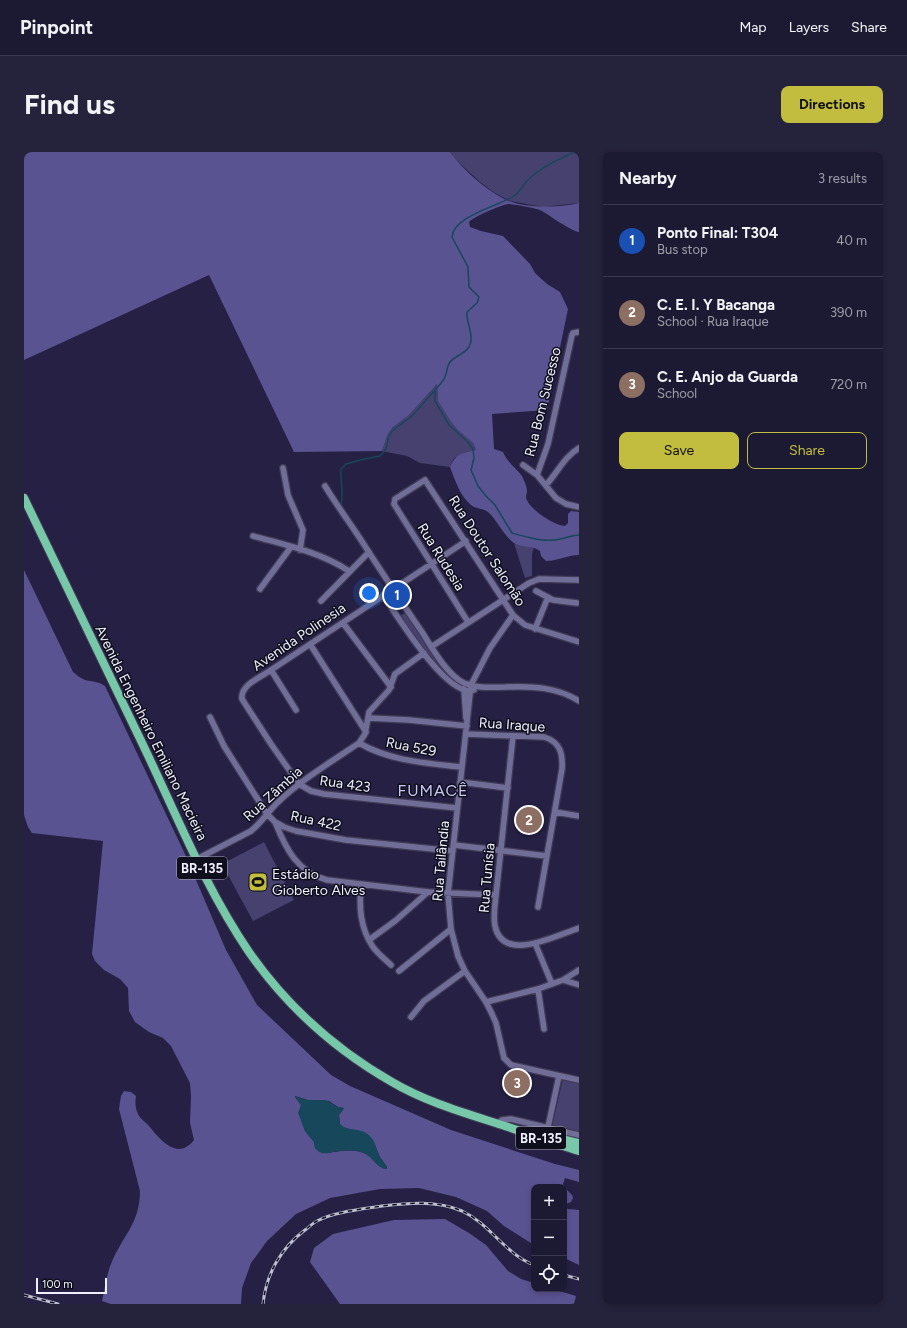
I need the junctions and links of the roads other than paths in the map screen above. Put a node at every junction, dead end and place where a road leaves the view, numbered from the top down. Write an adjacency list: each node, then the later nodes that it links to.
1 (579, 332): 5 (street, Rua Bom Sucesso)
2 (579, 448): 6 (street)
3 (523, 464): 5 (street, Rua Bom Sucesso)
4 (283, 468): 14 (street)
5 (537, 475): 6 (street, Rua Bom Sucesso)
6 (546, 485): 10 (street, Rua Bom Sucesso)
7 (325, 486): 15 (street)
8 (24, 498): 65 (highway, Avenida Engenheiro Emiliano Macieira / BR-135)
9 (394, 504): 12 (street, Rua Doutor Salomão); 16 (street, Rua Rudesia)
10 (579, 507)
11 (253, 536): 13 (street)
12 (466, 541): 16 (street, Avenida Polinesia); 24 (street, Rua Doutor Salomão)
13 (291, 547): 14 (street); 20 (street)
14 (300, 550): 17 (street)
15 (369, 552): 17 (street); 19 (street)
16 (430, 564): 19 (street, Avenida Polinesia); 30 (street, Rua Rudesia)
17 (349, 571): 25 (street)
18 (579, 580): 24 (street)
19 (392, 588): 22 (street, Avenida Polinesia); 26 (street)
20 (260, 589)
21 (536, 591): 23 (street)
22 (383, 595): 28 (street); 31 (street, Avenida Polinesia)
23 (548, 597): 27 (street); 32 (street)
24 (504, 600): 29 (street, Rua Doutor Salomão); 30 (street)
25 (320, 601)
26 (401, 602): 28 (street); 35 (street)
27 (577, 603)
28 (392, 608): 36 (street)
29 (513, 615): 32 (street, Rua Doutor Salomão); 38 (street)
30 (468, 622): 35 (street)
31 (343, 623): 34 (street, Avenida Polinesia); 39 (street)
32 (535, 629): 33 (street, Rua Doutor Salomão)
33 (579, 642)
34 (310, 644): 37 (street, Avenida Polinesia); 49 (street)
35 (432, 647): 38 (street)
36 (424, 653): 39 (street, Rua Zâmbia); 42 (street)
37 (271, 670): 41 (street, Avenida Polinesia); 45 (street)
38 (468, 684): 40 (street); 42 (street, Rua Tailândia); 43 (street, Rua Tailândia)
39 (390, 687): 47 (street, Rua Zâmbia)
40 (482, 687): 43 (street); 44 (street)
41 (245, 688): 55 (street, Rua 423)
42 (463, 691): 43 (street); 48 (street, Rua Tailândia)
43 (471, 692): 48 (street, Rua Tailândia)
44 (579, 701)
45 (296, 710)
46 (210, 717): 59 (street, Rua 422)
47 (368, 718): 48 (street); 49 (street, Rua Zâmbia)
48 (467, 726): 50 (street, Rua Tailândia)
49 (366, 732): 52 (street, Rua Zâmbia)
50 (466, 734): 51 (street, Rua Iraque); 53 (street, Rua Tailândia)
51 (513, 736): 56 (street, Rua Tunísia); 58 (street, Rua Iraque)
52 (359, 743): 53 (street, Rua 529); 55 (street, Rua Zâmbia)
53 (461, 767): 54 (street, Rua Tailândia)
54 (460, 782): 56 (street); 57 (street, Rua Tailândia)
55 (299, 784): 57 (street, Rua 423); 59 (street, Rua Zâmbia)
56 (508, 788): 63 (street, Rua Tunísia)
57 (457, 808): 62 (street, Rua Tailândia)
58 (555, 812): 60 (street); 64 (street, Rua Iraque)
59 (267, 814): 61 (street, Rua 422); 65 (street, Rua Zâmbia)
60 (579, 816)
61 (275, 822): 62 (street, Rua 422); 66 (street)
62 (454, 848): 63 (street, Rua 422); 68 (street, Rua Tailândia)
63 (501, 851): 64 (street, Rua 422); 69 (street, Rua Tunísia)
64 (547, 856): 70 (street, Rua Iraque)
65 (197, 859): 89 (highway, Avenida Engenheiro Emiliano Macieira / BR-135)
66 (361, 885): 67 (street); 73 (street)
67 (428, 892): 68 (street); 73 (street)
68 (448, 894): 69 (street); 72 (street, Rua Tailândia)
69 (496, 895): 74 (street, Rua Tunísia)
70 (538, 907)
71 (579, 928): 74 (street, Rua Tunísia)
72 (451, 929): 77 (street); 78 (street, Rua Tailândia)
73 (369, 940): 75 (street)
74 (535, 943): 80 (street)
75 (391, 965)
76 (579, 970): 79 (street)
77 (399, 971)
78 (465, 971): 83 (street, Rua Tailândia); 84 (street)
79 (564, 980): 80 (street); 81 (street)
80 (552, 984): 82 (street)
81 (579, 986)
82 (538, 989): 83 (street); 85 (street)
83 (486, 1002): 87 (street, Rua Tailândia)
84 (411, 1017)
85 (544, 1029)
86 (579, 1073): 88 (street)
87 (559, 1076): 88 (street); 90 (street)
88 (579, 1080)
89 (500, 1125): 90 (street); 92 (highway, BR-135); 93 (highway, BR-135)
90 (548, 1127): 91 (street)
91 (579, 1135)
92 (579, 1143)
93 (579, 1151)

